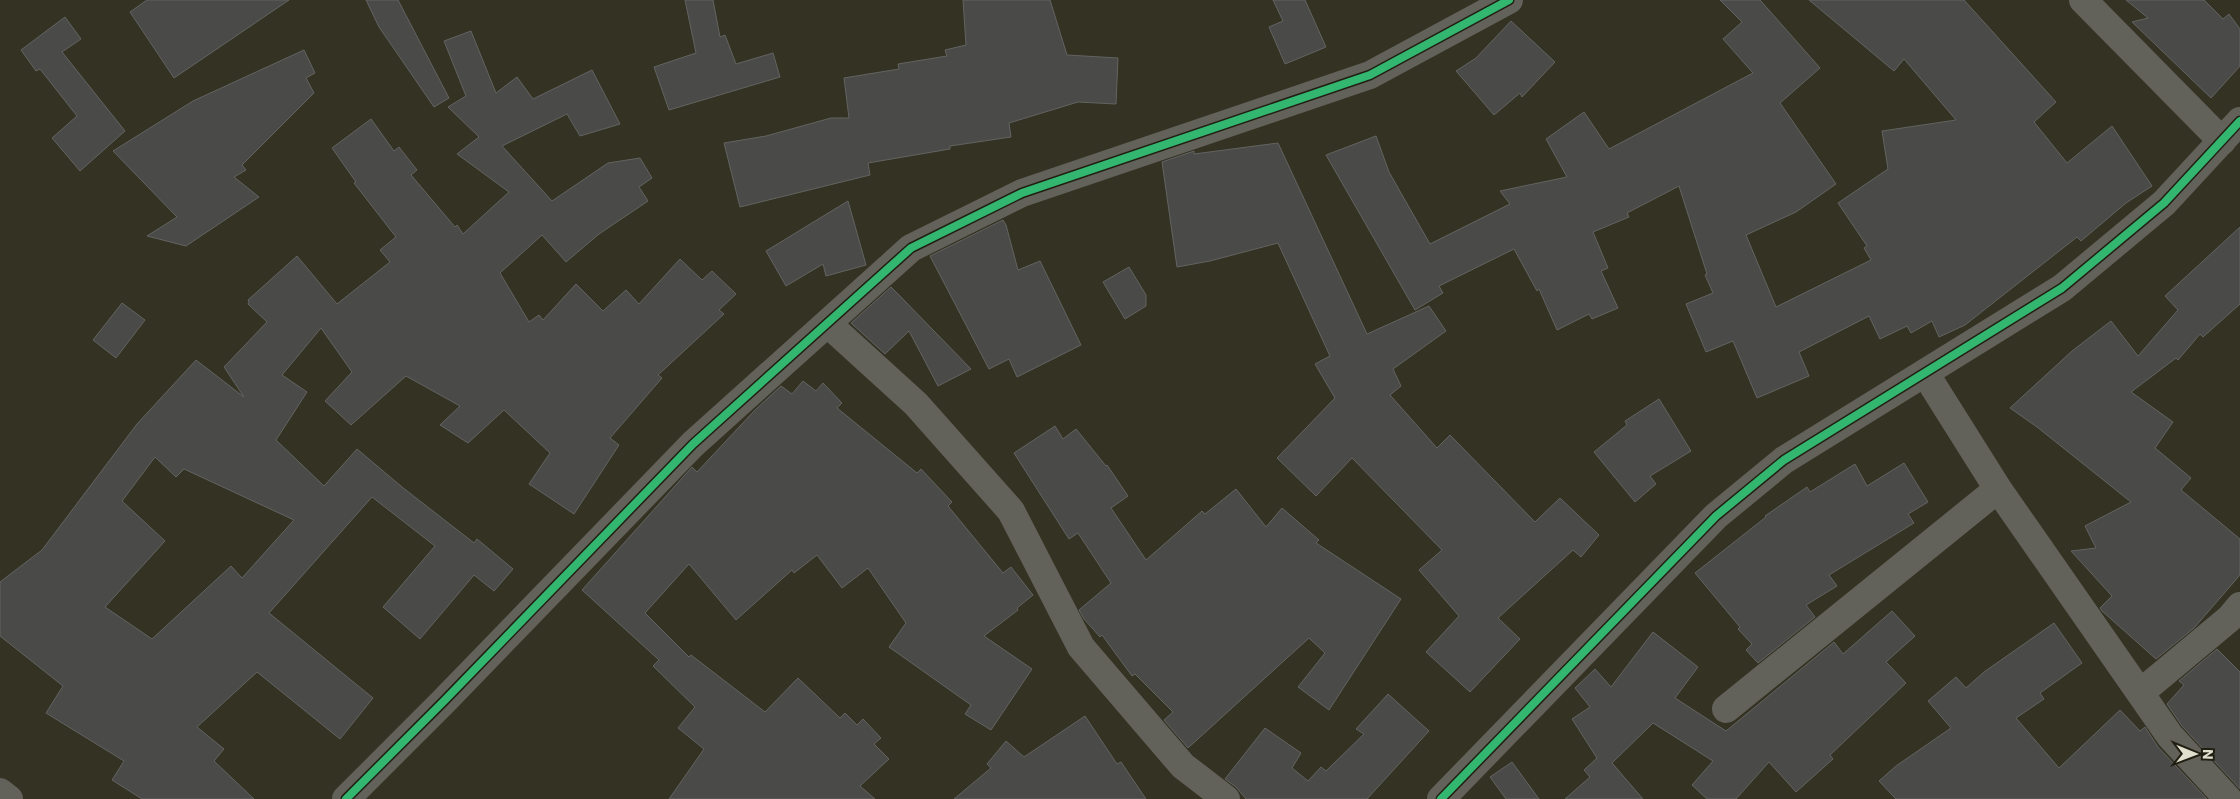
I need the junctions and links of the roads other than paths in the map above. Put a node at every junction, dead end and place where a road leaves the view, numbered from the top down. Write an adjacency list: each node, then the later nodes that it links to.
1 (1509, 0): 4 (street)
2 (2083, 0): 3 (street)
3 (2231, 131): 5 (street)
4 (828, 324): 12 (street); 13 (street)
5 (1925, 373): 6 (street); 14 (street)
6 (1998, 489): 8 (street); 9 (street)
7 (2240, 606): 8 (street)
8 (2140, 693): 15 (street)
9 (1726, 709)
10 (0, 792): 11 (street)
11 (8, 799)
12 (346, 799)
13 (1226, 799)
14 (1442, 799)
15 (2228, 799)

